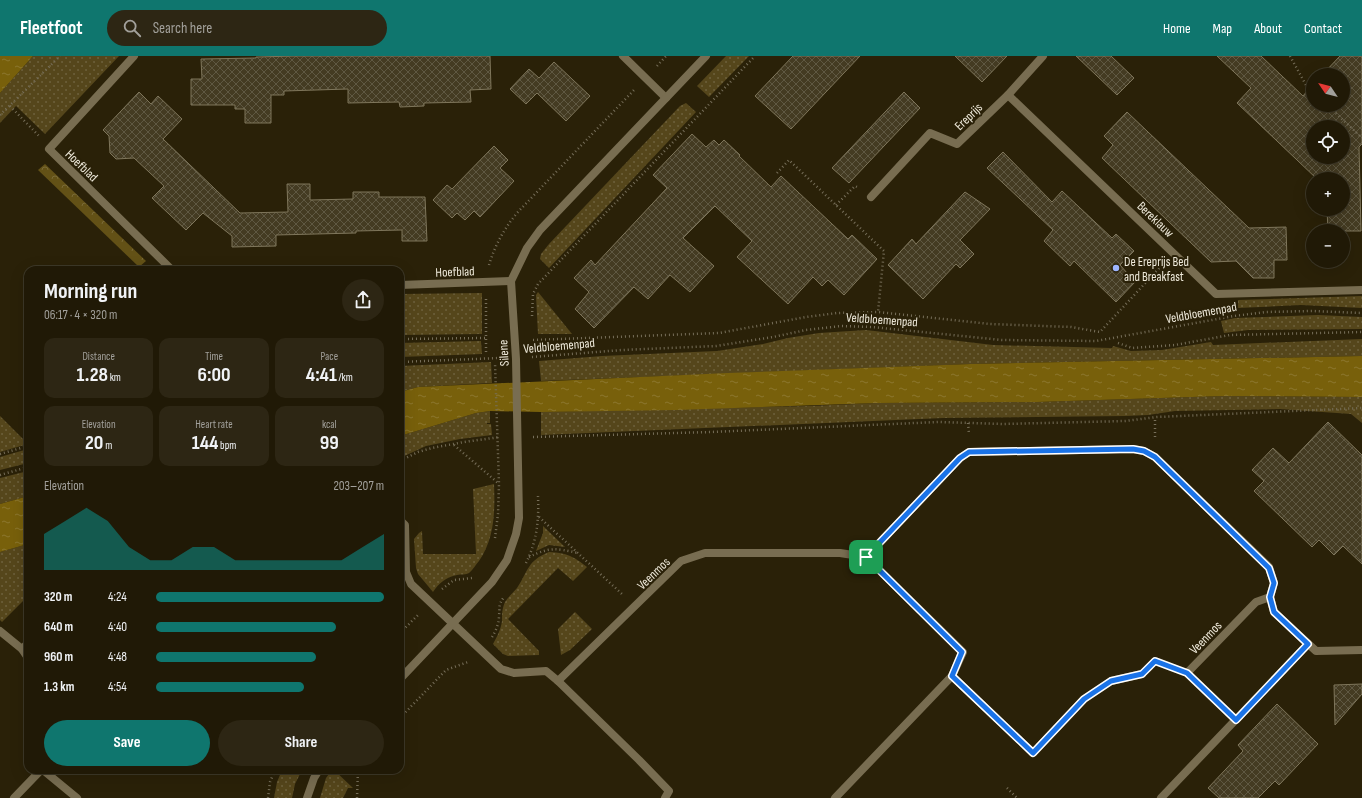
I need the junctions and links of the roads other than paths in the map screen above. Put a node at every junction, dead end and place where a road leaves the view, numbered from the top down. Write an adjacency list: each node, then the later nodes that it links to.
1 (134, 56): 8 (street, Hoefblad)
2 (623, 56): 6 (street)
3 (706, 56): 6 (street, Silene)
4 (1043, 56): 5 (street, Ereprijs)
5 (1008, 95): 7 (street, Ereprijs); 11 (street, Bereklauw)
6 (666, 98): 9 (street, Silene)
7 (871, 197)
8 (168, 266)
9 (511, 281): 10 (street, Hoefblad); 15 (street, Silene)
10 (404, 285)
11 (1362, 290)
12 (404, 523): 15 (street)
13 (866, 557): 14 (street); 24 (street); 25 (street, Veenmos)
14 (1270, 597): 17 (street); 21 (street, Veenmos)
15 (453, 624): 23 (street, Silene); 25 (street)
16 (0, 632): 18 (street)
17 (1308, 644): 19 (street); 34 (street)
18 (22, 649): 20 (street)
19 (1362, 650)
20 (24, 652)
21 (1187, 673)
22 (1142, 674): 24 (street)
23 (404, 675)
24 (952, 676): 33 (street)
25 (558, 681): 32 (street)
26 (38, 774): 29 (street)
27 (47, 774): 30 (street)
28 (316, 774): 31 (street)
29 (14, 798)
30 (77, 798)
31 (307, 798)
32 (665, 798)
33 (835, 798)
34 (1162, 798)

